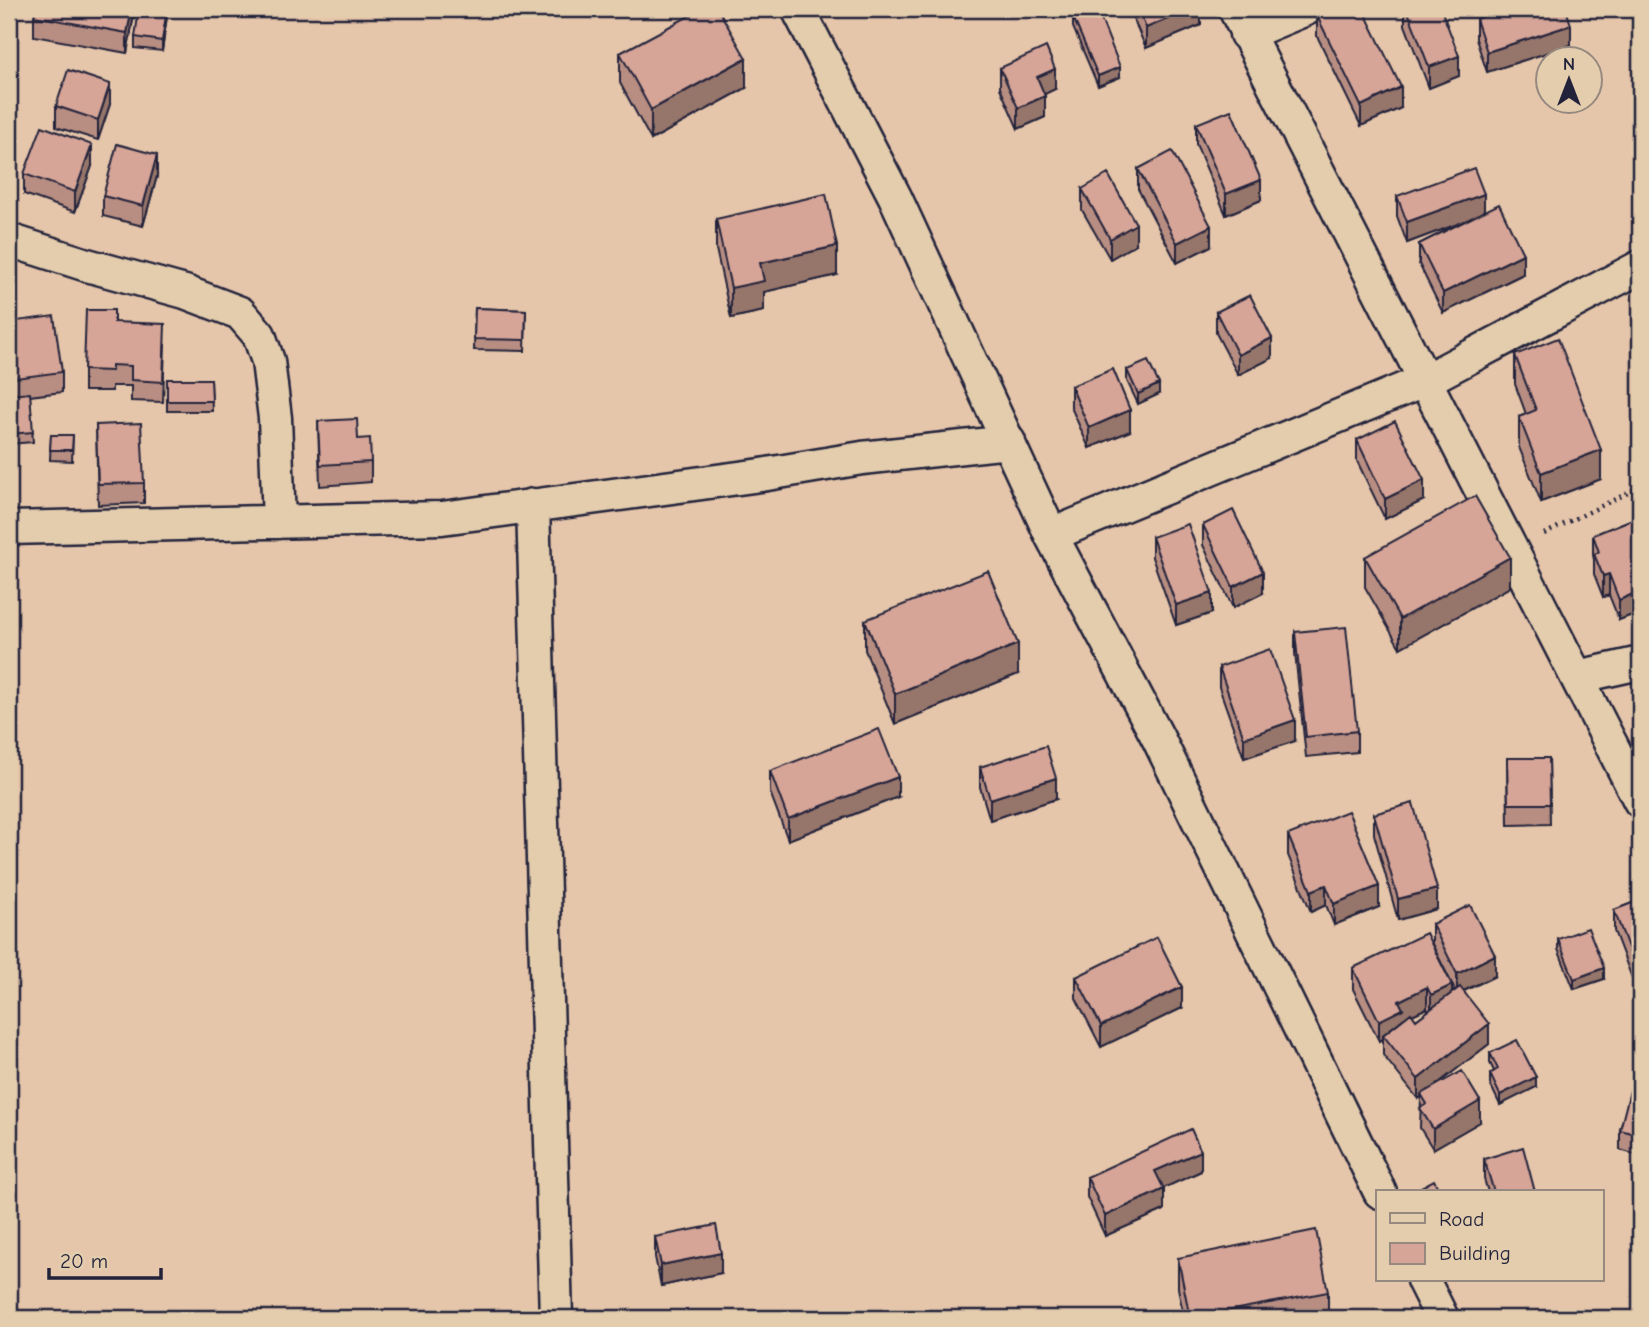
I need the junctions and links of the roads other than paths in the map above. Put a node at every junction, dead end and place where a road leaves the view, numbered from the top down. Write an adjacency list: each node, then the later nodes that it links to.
1 (798, 9): 7 (street)
2 (1306, 9): 3 (street)
3 (1241, 21): 6 (street)
4 (9, 240): 9 (street)
5 (1640, 267): 6 (street)
6 (1426, 380): 11 (street); 13 (street)
7 (1009, 442): 8 (street); 11 (street)
8 (533, 506): 9 (street); 17 (street)
9 (279, 522): 10 (street)
10 (9, 528)
11 (1051, 535): 15 (street)
12 (1640, 663): 13 (street)
13 (1577, 677): 14 (street)
14 (1640, 802)
15 (1379, 1190)
16 (1424, 1282): 18 (street)
17 (556, 1318)
18 (1442, 1318)

